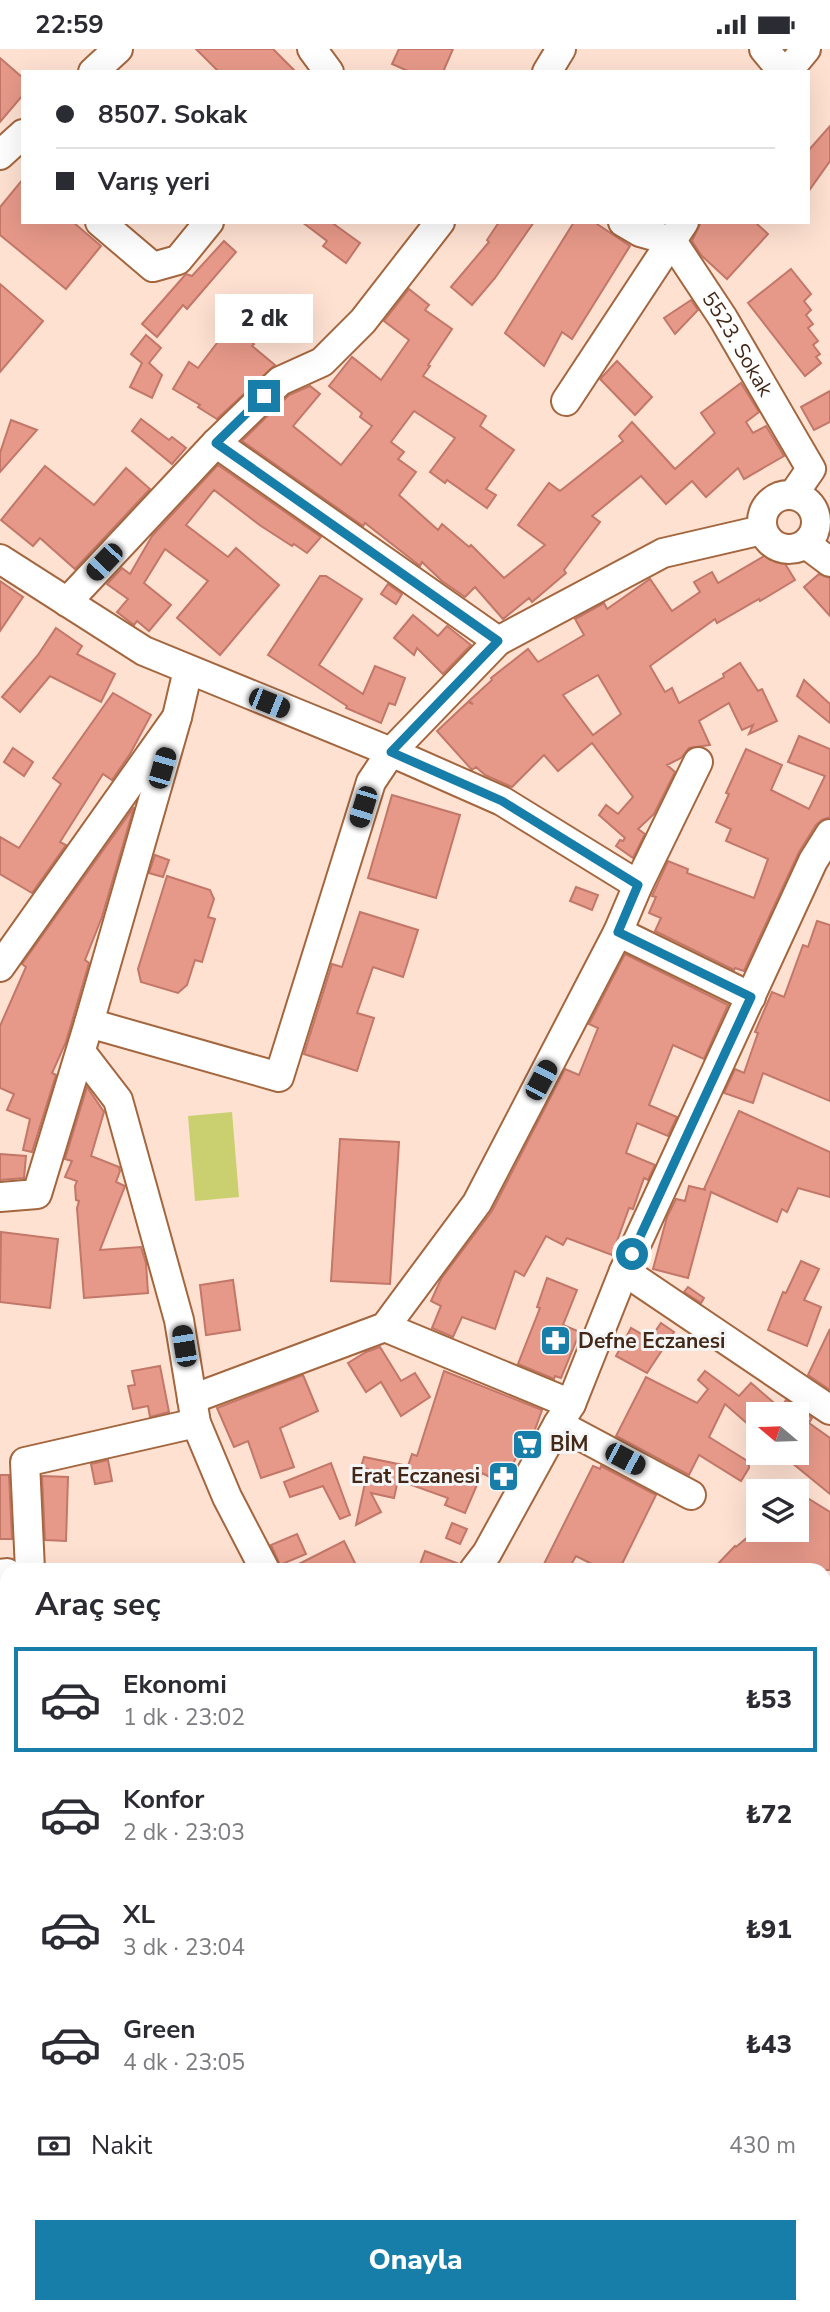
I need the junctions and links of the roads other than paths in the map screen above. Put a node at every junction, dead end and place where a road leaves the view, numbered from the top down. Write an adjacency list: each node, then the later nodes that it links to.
1 (118, 49): 6 (street)
2 (312, 49): 7 (street)
3 (561, 49): 8 (street)
4 (764, 49): 9 (street)
5 (806, 49): 10 (street)
6 (95, 70)
7 (328, 70)
8 (548, 70)
9 (783, 70)
10 (787, 70)
11 (102, 224): 12 (street)
12 (207, 224)
13 (438, 224): 17 (street)
14 (626, 224): 15 (street)
15 (678, 232): 16 (street); 18 (street, 5523. Sokak)
16 (566, 401)
17 (216, 443): 24 (street); 25 (street)
18 (820, 464): 19 (street, 5523. Sokak)
19 (793, 495): 20 (street); 21 (street)
20 (762, 530): 21 (street); 25 (street)
21 (806, 544): 23 (street)
22 (0, 559): 24 (street)
23 (830, 562)
24 (67, 601): 26 (street)
25 (498, 641): 28 (street)
26 (188, 670): 27 (street); 28 (street)
27 (177, 717): 33 (street); 35 (street)
28 (391, 752): 31 (street); 35 (street)
29 (698, 762): 31 (street)
30 (830, 834): 34 (street)
31 (638, 885): 32 (street)
32 (618, 932): 34 (street); 39 (street)
33 (0, 967)
34 (751, 997): 38 (street)
35 (89, 1023): 36 (street)
36 (80, 1052): 37 (street); 41 (street)
37 (0, 1197)
38 (624, 1271): 40 (street); 42 (street)
39 (385, 1327): 41 (street); 42 (street)
40 (830, 1410)
41 (194, 1411): 44 (street); 45 (street)
42 (565, 1414): 43 (street); 46 (street)
43 (691, 1495)
44 (30, 1563)
45 (261, 1563)
46 (479, 1563)

